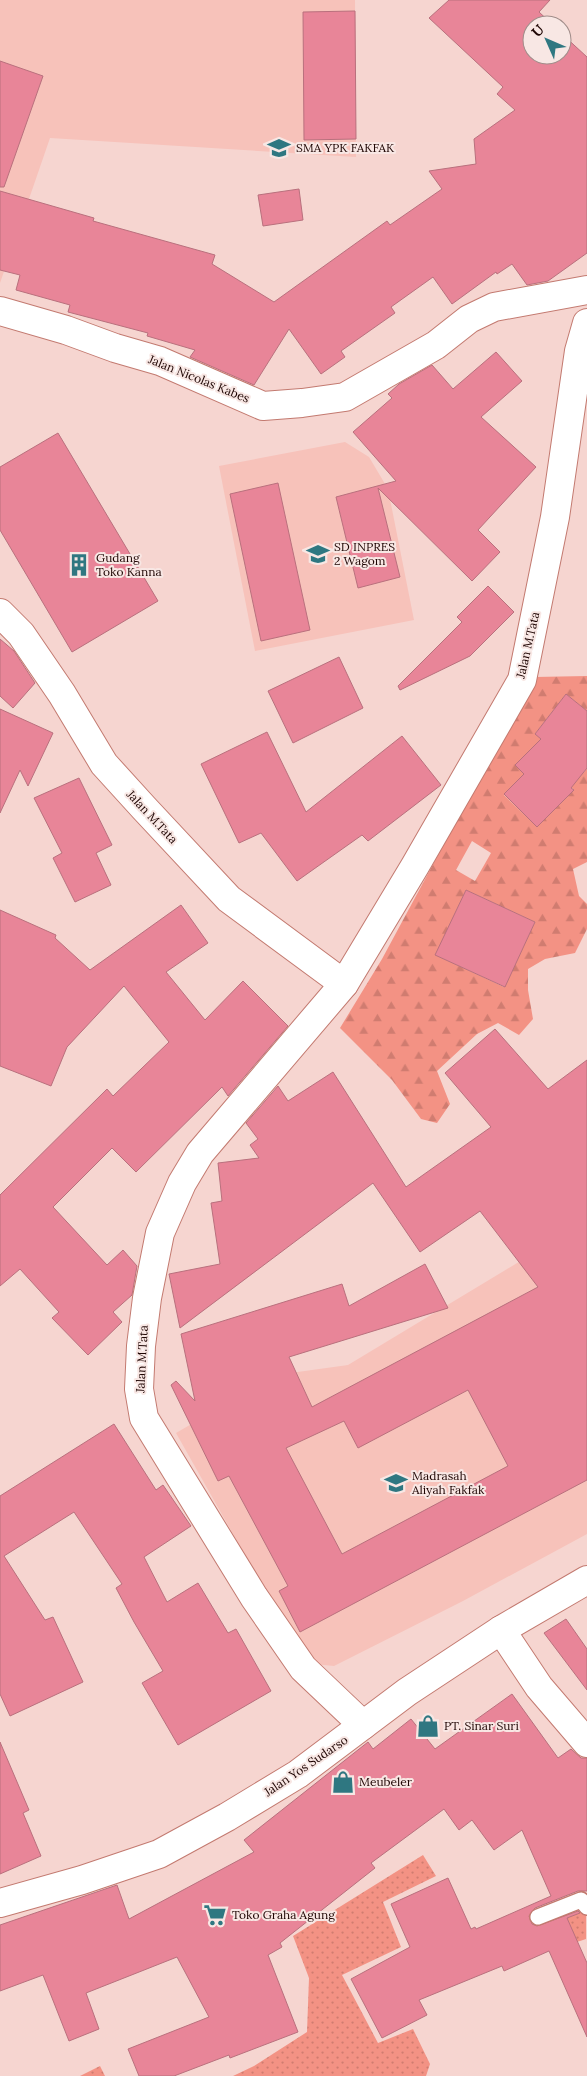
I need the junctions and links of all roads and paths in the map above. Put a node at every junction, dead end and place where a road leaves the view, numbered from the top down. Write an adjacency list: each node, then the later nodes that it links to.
1 (587, 290): 2 (street, Jalan Nicolas Kabes)
2 (0, 311)
3 (587, 324): 5 (street, Jalan M.Tata)
4 (0, 613): 5 (street, Jalan M.Tata)
5 (344, 984): 8 (street, Jalan M.Tata)
6 (587, 1580): 7 (street, Jalan Yos Sudarso)
7 (500, 1630): 8 (street, Jalan Yos Sudarso); 9 (street)
8 (363, 1725): 10 (street, Jalan Yos Sudarso)
9 (587, 1743)
10 (0, 1903)
11 (587, 1907): 12 (lane)
12 (538, 1917)

